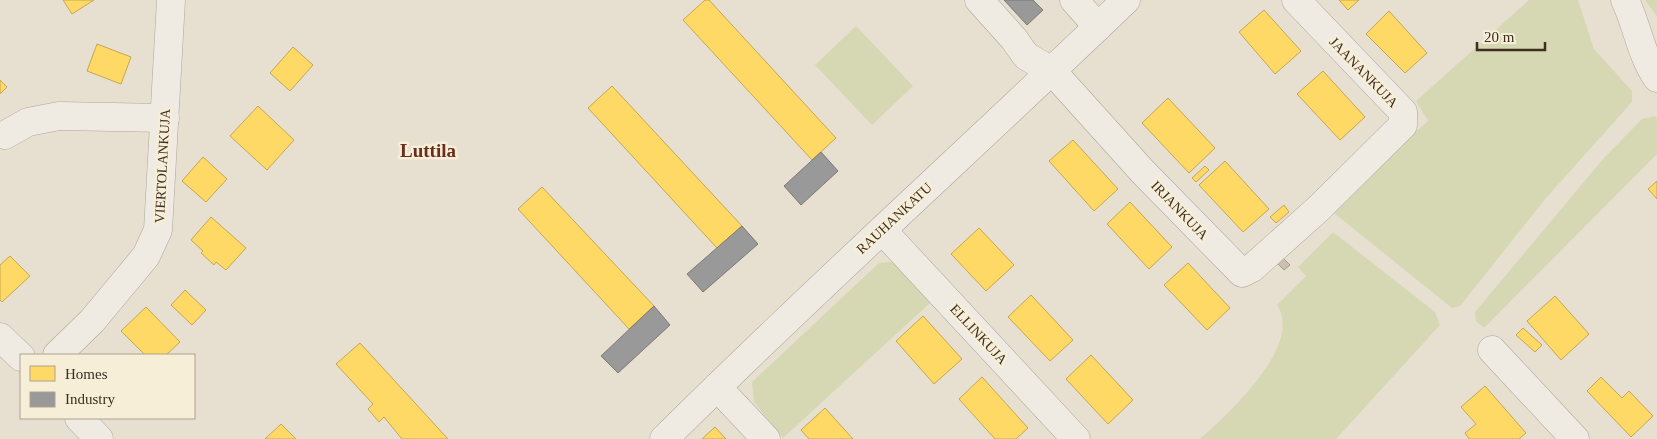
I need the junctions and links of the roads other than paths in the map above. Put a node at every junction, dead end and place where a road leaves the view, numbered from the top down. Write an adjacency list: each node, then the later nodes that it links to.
1 (171, 0): 10 (street, VIERTOLANKUJA)
2 (979, 0): 8 (street)
3 (1074, 0): 7 (street)
4 (1126, 0): 7 (street, RAUHANKATU)
5 (1296, 0): 12 (street, JAANANKUJA)
6 (1625, 0): 9 (street)
7 (1098, 27): 8 (street, RAUHANKATU)
8 (1052, 71): 12 (street, IRJANKUJA); 13 (street, RAUHANKATU)
9 (1657, 78)
10 (164, 118): 11 (street); 16 (street, VIERTOLANKUJA)
11 (5, 136)
12 (1318, 209)
13 (882, 230): 18 (street, RAUHANKATU); 24 (street, ELLINKUJA)
14 (0, 337): 17 (street)
15 (1492, 350): 20 (street)
16 (58, 354)
17 (20, 356)
18 (717, 387): 22 (street, RAUHANKATU); 23 (street)
19 (80, 419): 21 (street)
20 (1561, 434)
21 (99, 439)
22 (664, 439)
23 (766, 439)
24 (1076, 439)

